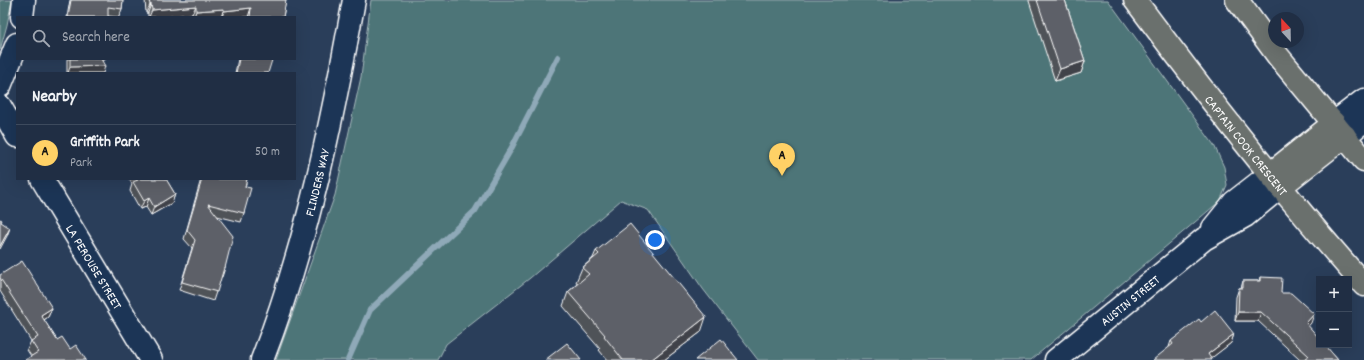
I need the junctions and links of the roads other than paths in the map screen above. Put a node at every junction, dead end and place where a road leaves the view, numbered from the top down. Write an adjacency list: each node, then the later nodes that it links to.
1 (24, 0): 5 (street)
2 (354, 0): 17 (street, FLINDERS WAY)
3 (1135, 0): 15 (main road, CAPTAIN COOK CRESCENT)
4 (1237, 0): 11 (main road)
5 (22, 16)
6 (16, 46): 7 (street)
7 (0, 86)
8 (1364, 100): 11 (street)
9 (0, 106): 12 (street)
10 (1364, 121): 11 (street)
11 (1340, 130): 13 (main road); 15 (main road)
12 (16, 134)
13 (1364, 160)
14 (43, 180): 18 (street, LA PEROUSE STREET)
15 (1275, 181): 16 (main road, CAPTAIN COOK CRESCENT); 19 (street, AUSTIN STREET)
16 (1364, 285)
17 (261, 357)
18 (151, 358)
19 (1056, 360)

